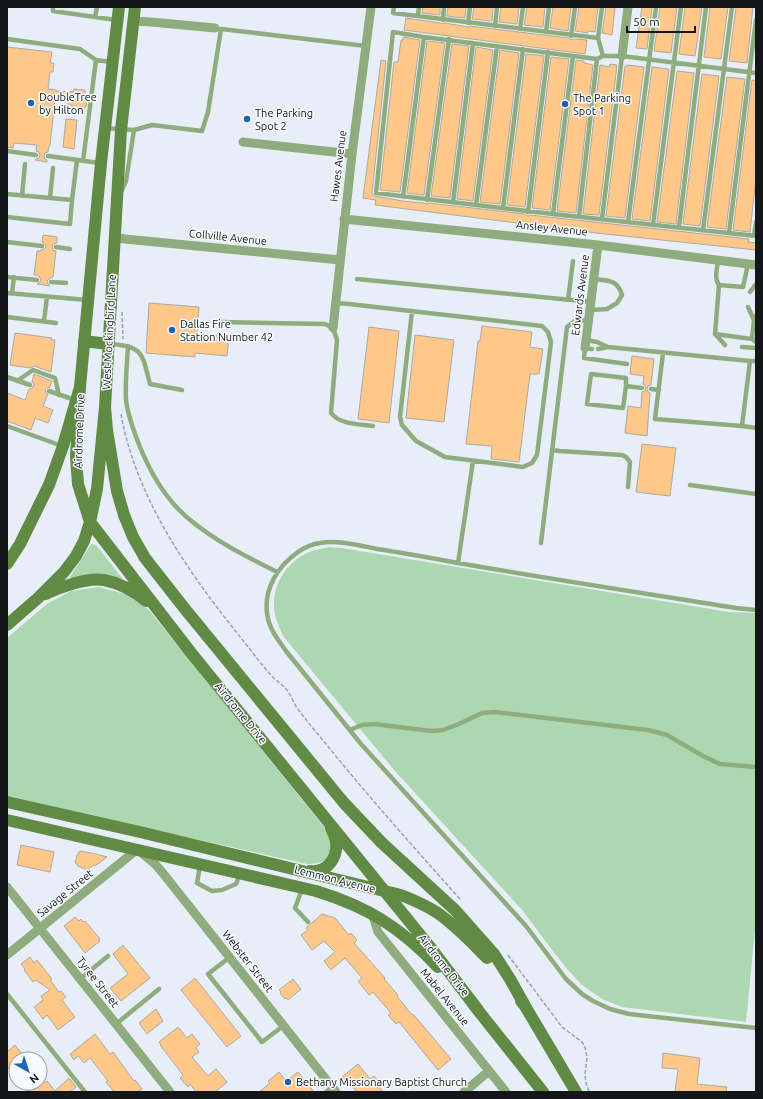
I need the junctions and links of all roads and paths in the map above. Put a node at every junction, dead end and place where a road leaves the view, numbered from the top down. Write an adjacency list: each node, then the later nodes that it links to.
1 (53, 7): 21 (lane)
2 (96, 7): 21 (lane)
3 (119, 7): 22 (main road, West Mockingbird Lane)
4 (134, 7): 25 (main road, West Mockingbird Lane)
5 (371, 7): 37 (street, Hawes Avenue)
6 (394, 7): 20 (lane)
7 (419, 7): 20 (lane)
8 (444, 7): 23 (lane)
9 (470, 7): 26 (lane)
10 (497, 7): 27 (lane)
11 (522, 7): 29 (lane)
12 (549, 7): 30 (lane)
13 (575, 7): 31 (lane)
14 (602, 7): 33 (lane)
15 (628, 7): 43 (street)
16 (656, 7): 45 (lane)
17 (681, 7): 48 (lane)
18 (706, 7): 49 (lane)
19 (732, 7): 50 (lane)
20 (418, 16): 23 (lane)
21 (95, 17): 22 (lane)
22 (118, 20): 25 (main road); 47 (main road, West Mockingbird Lane)
23 (443, 20): 26 (lane)
24 (756, 20): 51 (lane)
25 (133, 21): 28 (street); 54 (main road, West Mockingbird Lane)
26 (468, 23): 27 (lane)
27 (495, 26): 29 (lane)
28 (215, 28)
29 (520, 29): 30 (lane)
30 (546, 32): 31 (lane)
31 (571, 36): 33 (lane)
32 (424, 37): 35 (lane); 69 (lane); 69 (lane)
33 (598, 38): 42 (lane)
34 (7, 39): 46 (lane)
35 (448, 39): 36 (lane); 73 (lane)
36 (473, 43): 38 (lane); 74 (lane)
37 (366, 46): 55 (lane); 58 (street, Hawes Avenue)
38 (497, 46): 39 (lane); 75 (lane)
39 (523, 49): 40 (lane); 76 (lane)
40 (548, 52): 41 (lane); 77 (lane)
41 (573, 56): 44 (lane); 78 (lane)
42 (603, 56): 43 (lane); 44 (lane)
43 (622, 56): 45 (lane); 82 (lane)
44 (597, 59): 80 (lane)
45 (649, 59): 48 (lane); 83 (lane)
46 (96, 60): 47 (lane); 62 (lane)
47 (113, 62): 53 (main road, West Mockingbird Lane)
48 (674, 62): 49 (lane); 85 (lane)
49 (699, 65): 50 (lane); 86 (lane)
50 (724, 69): 51 (lane); 87 (lane)
51 (749, 72): 52 (lane); 88 (lane)
52 (756, 72)
53 (105, 128): 54 (lane); 63 (main road, West Mockingbird Lane)
54 (120, 130): 55 (lane); 65 (main road, West Mockingbird Lane)
55 (134, 130): 72 (lane)
56 (243, 142): 58 (street)
57 (7, 151): 59 (lane)
58 (352, 154): 81 (street, Hawes Avenue)
59 (36, 155)
60 (48, 156): 61 (lane)
61 (77, 160): 62 (lane); 71 (lane)
62 (83, 161): 63 (lane)
63 (101, 163): 65 (main road); 112 (main road, West Mockingbird Lane)
64 (25, 164): 68 (lane)
65 (118, 166): 72 (main road, West Mockingbird Lane)
66 (53, 168): 70 (lane)
67 (7, 194): 68 (lane)
68 (22, 196): 70 (lane)
69 (403, 197): 73 (lane)
70 (50, 198): 71 (lane)
71 (72, 200): 79 (lane)
72 (116, 200): 90 (main road, West Mockingbird Lane)
73 (427, 200): 74 (lane)
74 (453, 202): 75 (lane)
75 (476, 205): 76 (lane)
76 (502, 208): 77 (lane)
77 (528, 212): 78 (lane)
78 (552, 214): 80 (lane)
79 (7, 217)
80 (579, 217): 82 (lane)
81 (344, 218): 93 (street, Ansley Avenue); 96 (street, Hawes Avenue)
82 (602, 219): 83 (lane)
83 (628, 222): 85 (lane)
84 (756, 222): 89 (lane)
85 (654, 225): 86 (lane)
86 (679, 227): 87 (lane)
87 (703, 230): 88 (lane)
88 (729, 233): 89 (lane)
89 (755, 236)
90 (114, 237): 96 (street, Collville Avenue); 128 (main road, West Mockingbird Lane)
91 (7, 242): 92 (lane)
92 (42, 246)
93 (598, 246): 98 (street, Ansley Avenue); 103 (street, Edwards Avenue)
94 (56, 247): 95 (lane)
95 (70, 249)
96 (340, 260): 114 (street, Hawes Avenue)
97 (573, 261): 113 (lane)
98 (718, 261): 99 (street, Ansley Avenue); 108 (lane)
99 (752, 265): 108 (lane)
100 (7, 277): 101 (lane)
101 (14, 277): 104 (lane); 110 (lane)
102 (357, 279): 113 (lane)
103 (594, 279): 115 (street, Edwards Avenue); 115 (lane)
104 (37, 280)
105 (51, 282): 106 (lane)
106 (66, 283)
107 (756, 284): 109 (lane)
108 (719, 285): 125 (lane)
109 (750, 292)
110 (10, 293): 111 (lane)
111 (47, 296): 112 (lane); 121 (lane)
112 (88, 300): 126 (main road, West Mockingbird Lane)
113 (568, 300): 115 (lane)
114 (336, 302): 117 (lane); 124 (street, Hawes Avenue)
115 (591, 306): 120 (street, Edwards Avenue)
116 (748, 307): 119 (lane)
117 (412, 311): 159 (lane); 159 (lane)
118 (7, 317): 121 (lane)
119 (755, 318): 127 (lane)
120 (589, 320): 129 (street, Edwards Avenue); 158 (lane)
121 (44, 321): 123 (lane)
122 (221, 322): 124 (lane)
123 (56, 323)
124 (333, 328): 154 (lane)
125 (715, 334): 127 (lane); 130 (lane)
126 (84, 341): 128 (main road); 144 (main road, West Mockingbird Lane)
127 (754, 341)
128 (108, 344): 131 (lane); 152 (main road, West Mockingbird Lane)
129 (588, 345): 132 (lane); 139 (lane)
130 (725, 345)
131 (128, 346): 147 (lane); 167 (lane)
132 (608, 347): 135 (lane); 136 (lane)
133 (742, 347): 134 (lane)
134 (756, 348)
135 (598, 349)
136 (663, 353): 137 (lane); 148 (lane)
137 (750, 361): 138 (lane); 155 (lane)
138 (756, 361)
139 (627, 364)
140 (7, 377): 141 (lane)
141 (17, 381): 142 (lane); 150 (lane)
142 (30, 385)
143 (626, 386): 143 (lane); 145 (lane)
144 (80, 387): 151 (main road, West Mockingbird Lane); 163 (main road, Airdrome Drive)
145 (642, 388)
146 (651, 389): 148 (lane)
147 (182, 390)
148 (659, 390): 155 (lane)
149 (49, 391): 150 (lane)
150 (59, 395): 151 (lane)
151 (76, 401): 157 (main road, West Mockingbird Lane)
152 (105, 408): 163 (main road, West Mockingbird Lane); 194 (main road, Airdrome Drive)
153 (7, 426): 157 (lane)
154 (373, 426)
155 (742, 426): 156 (lane)
156 (756, 428)
157 (63, 446): 166 (main road, West Mockingbird Lane)
158 (552, 450): 161 (lane); 164 (lane)
159 (473, 461): 165 (lane)
160 (690, 485): 162 (lane)
161 (628, 487)
162 (756, 494)
163 (90, 522): 168 (main road, West Mockingbird Lane); 169 (main road, Airdrome Drive)
164 (542, 543)
165 (458, 563): 167 (lane); 170 (lane)
166 (7, 564)
167 (277, 572): 172 (lane)
168 (38, 598): 169 (main road); 171 (main road, West Mockingbird Lane)
169 (156, 607): 176 (main road, Airdrome Drive)
170 (756, 610)
171 (7, 625)
172 (350, 730): 173 (lane); 198 (lane)
173 (756, 767)
174 (7, 802): 177 (main road, Lemmon Avenue)
175 (7, 820): 178 (main road, Lemmon Avenue)
176 (328, 820): 180 (main road); 184 (main road, Airdrome Drive)
177 (140, 832): 178 (main road); 180 (main road, Lemmon Avenue)
178 (137, 849): 179 (main road, Lemmon Avenue); 187 (street, Savage Street); 190 (street, Webster Street)
179 (200, 864): 181 (main road, Lemmon Avenue); 181 (lane)
180 (300, 870): 184 (main road, Lemmon Avenue)
181 (240, 873): 183 (main road, Lemmon Avenue)
182 (7, 887): 187 (street, Tyree Street)
183 (303, 888): 185 (main road, Lemmon Avenue); 186 (lane)
184 (384, 891): 194 (main road, Lemmon Avenue); 195 (main road, Airdrome Drive)
185 (372, 913): 195 (main road, Lemmon Avenue); 199 (street, Mabel Avenue)
186 (308, 922)
187 (40, 928): 188 (street, Savage Street); 191 (street, Tyree Street)
188 (7, 955)
189 (108, 956): 191 (lane)
190 (230, 957): 197 (street, Webster Street); 197 (lane)
191 (80, 979): 196 (street, Tyree Street)
192 (159, 989): 196 (lane)
193 (7, 994): 201 (lane)
194 (525, 1006): 206 (main road, Lemmon Avenue)
195 (478, 1010): 205 (main road, Lemmon Avenue)
196 (116, 1024): 202 (street, Tyree Street)
197 (283, 1026): 200 (street, Webster Street)
198 (756, 1028)
199 (489, 1071): 203 (street); 204 (street, Mabel Avenue)
200 (331, 1090)
201 (86, 1092)
202 (170, 1092)
203 (464, 1092)
204 (506, 1092)
205 (543, 1092)
206 (576, 1092)

